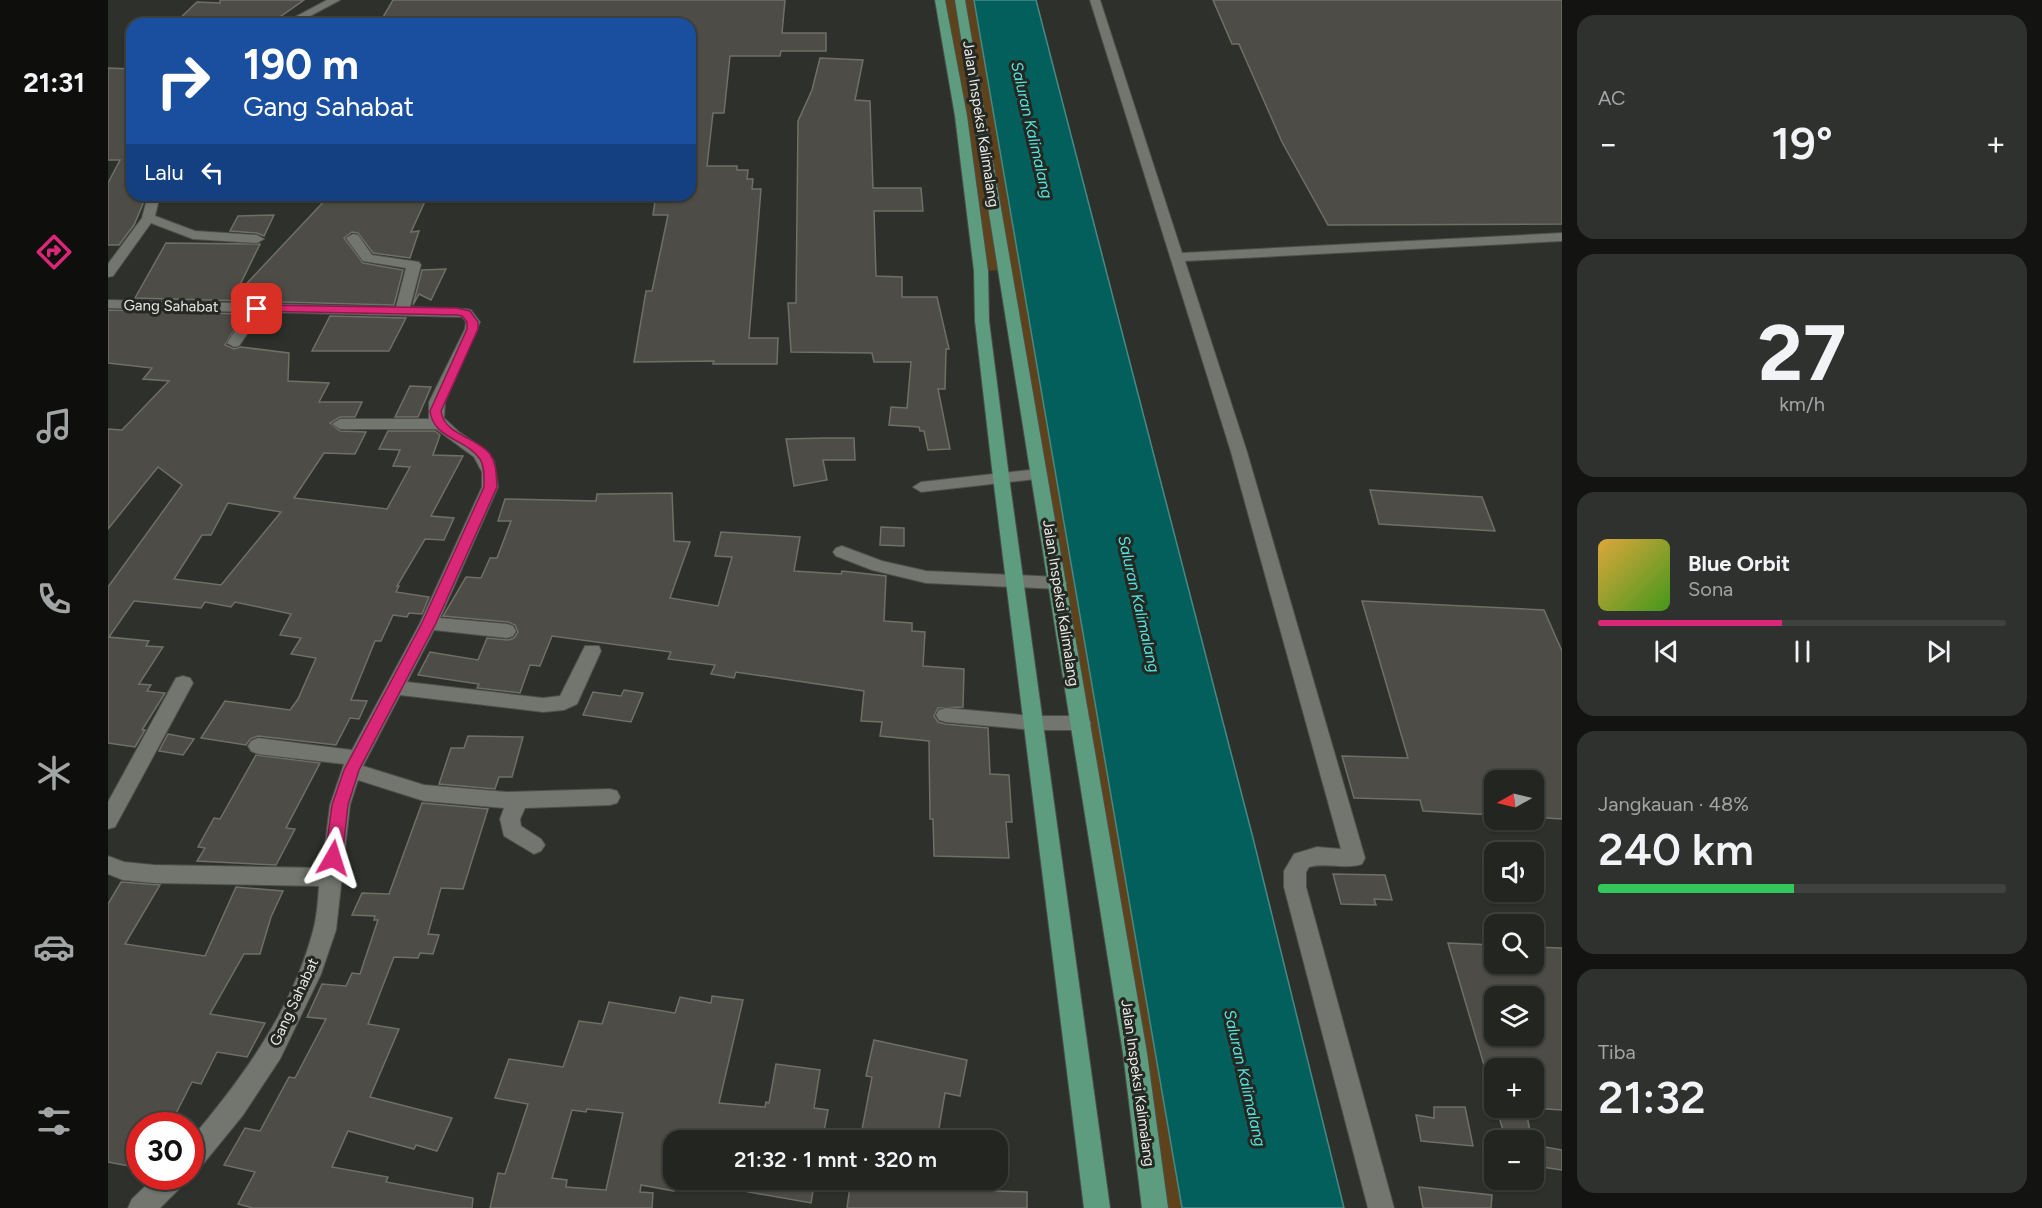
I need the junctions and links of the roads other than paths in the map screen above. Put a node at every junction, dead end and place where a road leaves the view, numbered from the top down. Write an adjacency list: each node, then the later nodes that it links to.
1 (335, 0): 5 (street)
2 (940, 0): 6 (main road, Jalan Inspeksi Kalimalang)
3 (960, 0): 7 (main road, Jalan Inspeksi Kalimalang)
4 (1095, 0): 13 (street)
5 (299, 18)
6 (945, 36): 7 (main road); 22 (main road, Jalan Inspeksi Kalimalang)
7 (967, 36): 21 (main road, Jalan Inspeksi Kalimalang)
8 (152, 201): 9 (street)
9 (148, 218): 11 (street); 14 (street)
10 (1562, 237): 13 (street)
11 (257, 238)
12 (353, 238): 17 (street)
13 (1178, 258): 48 (street)
14 (108, 273)
15 (108, 304): 16 (street, Gang Sahabat)
16 (257, 309): 17 (street, Gang Sahabat); 18 (street)
17 (402, 311): 20 (street, Gang Sahabat)
18 (234, 343)
19 (340, 424): 20 (street)
20 (440, 424): 27 (street, Gang Sahabat)
21 (1039, 474): 22 (street); 26 (main road, Jalan Inspeksi Kalimalang)
22 (1001, 477): 23 (street); 25 (main road, Jalan Inspeksi Kalimalang)
23 (921, 488)
24 (842, 552): 25 (street)
25 (1014, 581): 26 (street); 33 (main road, Jalan Inspeksi Kalimalang)
26 (1058, 583): 34 (main road, Jalan Inspeksi Kalimalang)
27 (429, 623): 28 (street); 31 (street, Gang Sahabat)
28 (507, 631)
29 (592, 651): 31 (street)
30 (183, 683): 39 (street)
31 (394, 687): 36 (street, Gang Sahabat)
32 (946, 715): 33 (street)
33 (1033, 723): 34 (street); 46 (main road, Jalan Inspeksi Kalimalang)
34 (1081, 723): 47 (main road, Jalan Inspeksi Kalimalang)
35 (258, 746): 36 (street)
36 (355, 764): 38 (street); 42 (street, Gang Sahabat)
37 (610, 797): 38 (street)
38 (518, 800): 40 (street)
39 (108, 821)
40 (534, 845)
41 (108, 865): 42 (street)
42 (332, 877): 43 (street, Gang Sahabat)
43 (204, 1143)
44 (160, 1190): 45 (street)
45 (141, 1208)
46 (1097, 1208)
47 (1155, 1208)
48 (1382, 1208)

